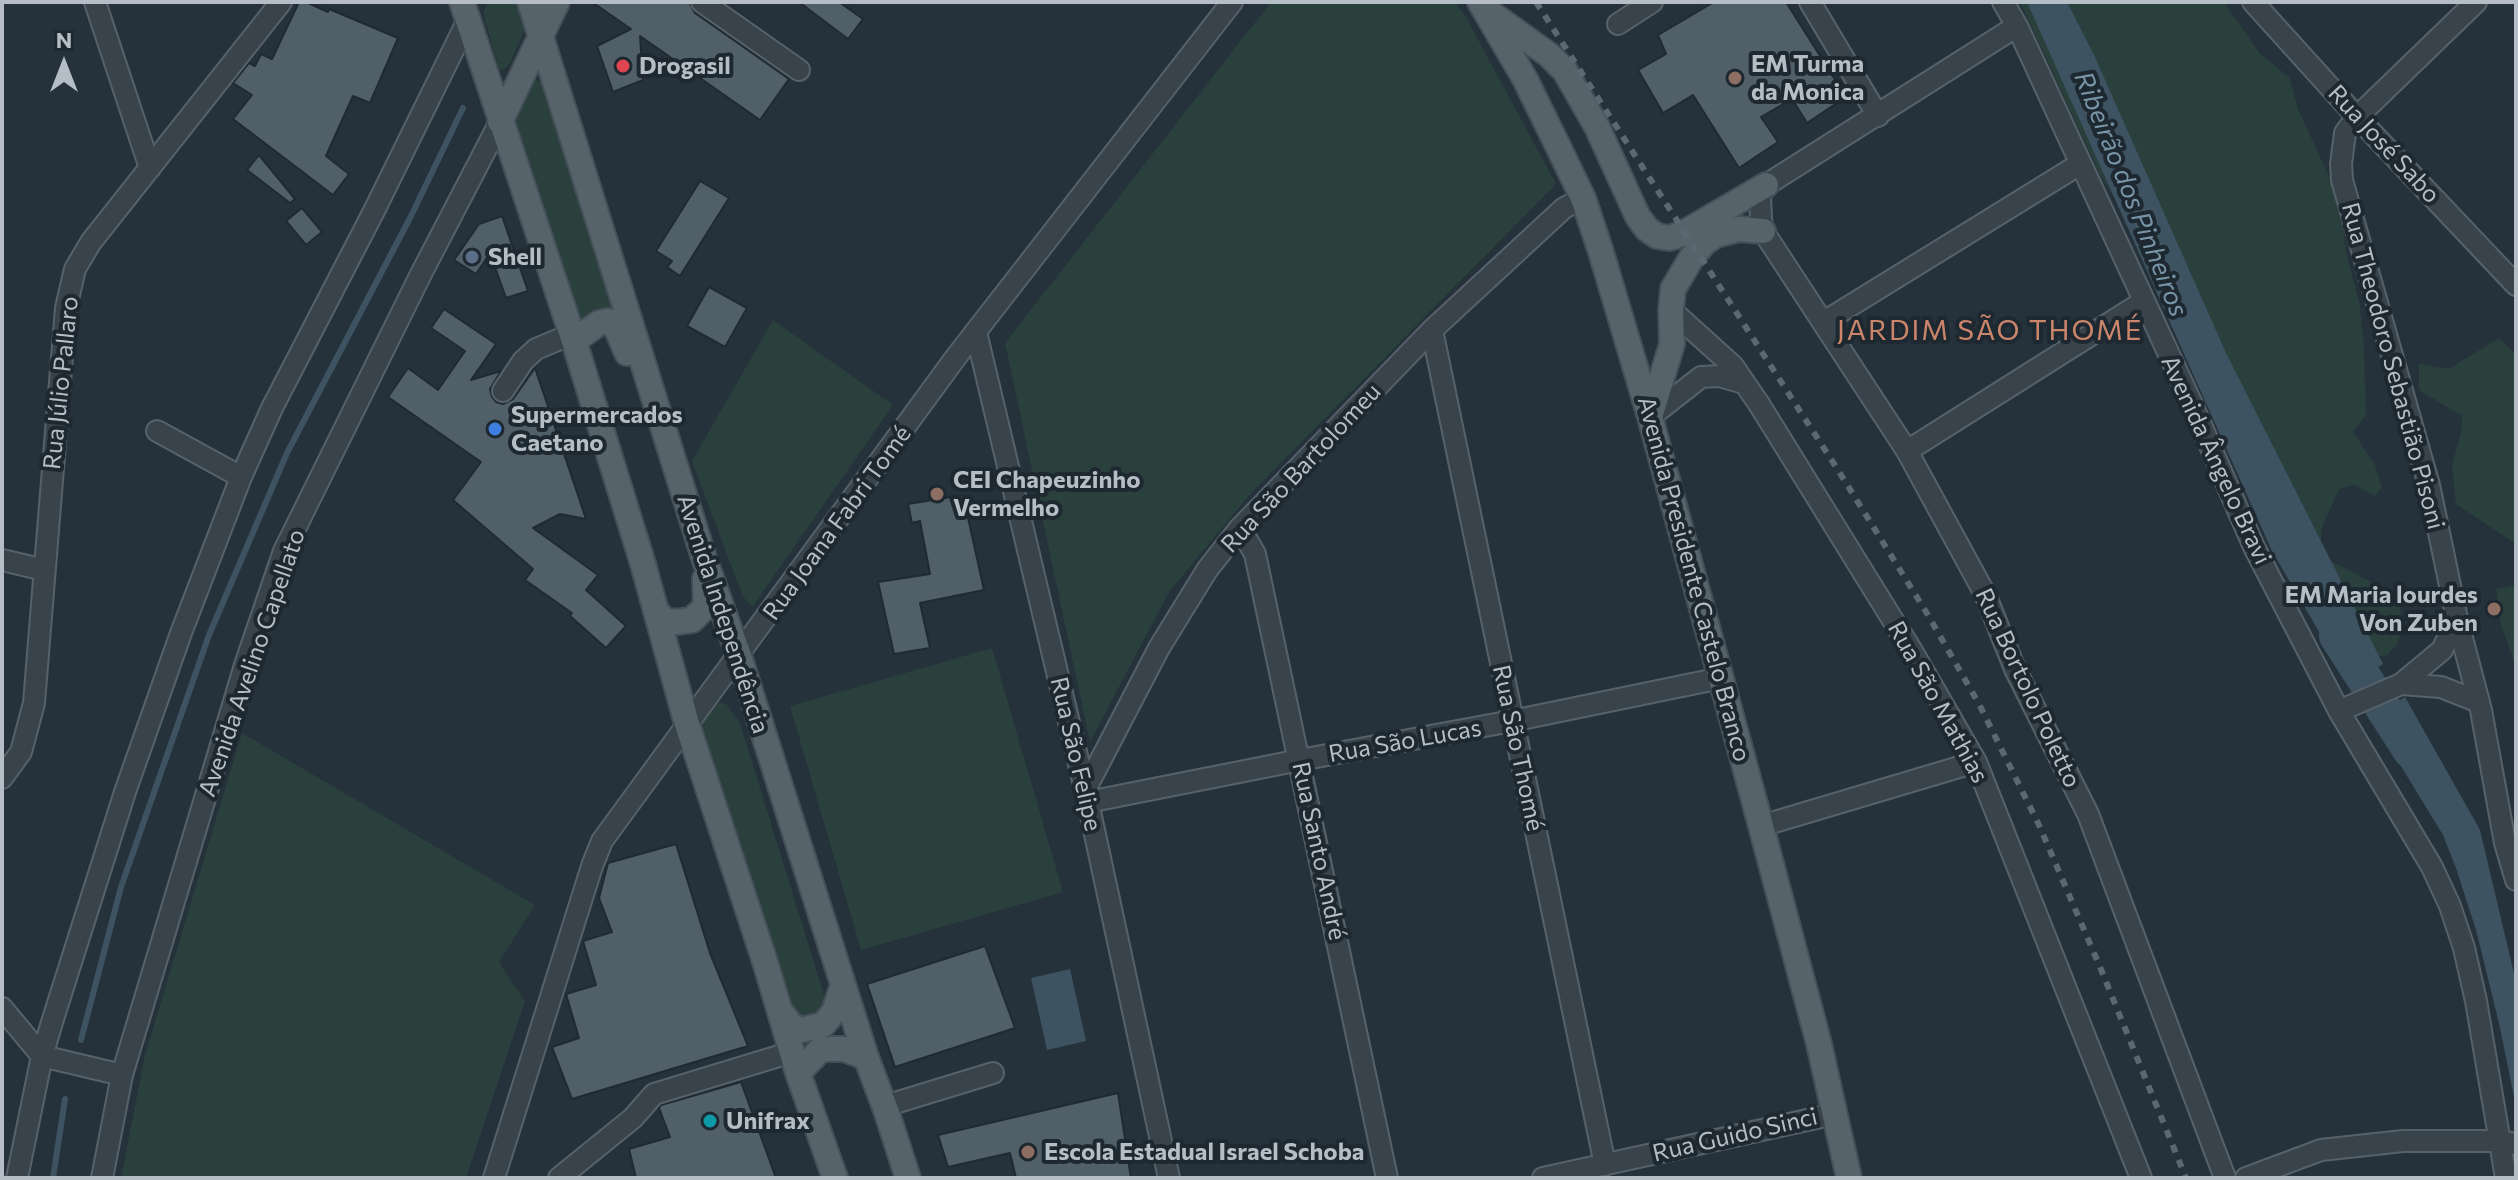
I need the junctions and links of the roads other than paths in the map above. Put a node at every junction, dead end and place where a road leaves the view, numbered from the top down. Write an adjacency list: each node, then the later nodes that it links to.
1 (95, 2): 22 (street)
2 (281, 2): 22 (street, Rua Júlio Pallaro)
3 (530, 2): 16 (main road, Avenida Independência)
4 (557, 2): 16 (main road, Avenida Avelino Capellato)
5 (702, 2): 17 (street)
6 (1232, 2): 31 (street, Rua Joana Fabri Tomé)
7 (1652, 2): 14 (street)
8 (1810, 2): 18 (street)
9 (2003, 2): 15 (street, Avenida Ângelo Bravi)
10 (2253, 2): 19 (street, Rua José Sabo)
11 (2476, 2): 19 (street)
12 (1482, 5): 23 (main road); 24 (main road, Avenida Presidente Castelo Branco)
13 (469, 8): 20 (main road); 39 (street)
14 (1618, 24)
15 (2017, 26): 18 (street); 21 (street, Avenida Ângelo Bravi)
16 (542, 34): 20 (main road, Avenida Avelino Capellato); 35 (main road, Avenida Independência)
17 (799, 70)
18 (1878, 116): 23 (street)
19 (2357, 117): 26 (street, Rua José Sabo); 45 (street, Rua Theodoro Sebastião Pisoni)
20 (500, 122): 32 (main road); 66 (street, Avenida Avelino Capellato)
21 (2080, 164): 27 (street, Avenida Ângelo Bravi); 29 (street)
22 (150, 168): 43 (street, Rua Júlio Pallaro)
23 (1766, 185): 25 (street)
24 (1583, 198): 30 (street, Rua São Bartolomeu); 36 (main road, Avenida Presidente Castelo Branco)
25 (1763, 231): 28 (main road); 29 (street, Rua Bortolo Poletto)
26 (2516, 285)
27 (2143, 302): 38 (street); 50 (street, Avenida Ângelo Bravi)
28 (1671, 310): 33 (street, Rua São Mathias); 36 (main road)
29 (1824, 322): 38 (street, Rua Bortolo Poletto)
30 (1432, 330): 40 (street, Rua São Bartolomeu); 51 (street, Rua São Thomé)
31 (976, 332): 46 (street, Rua Joana Fabri Tomé); 56 (street, Rua São Felipe)
32 (573, 338): 34 (street); 35 (main road); 44 (main road)
33 (1744, 383): 36 (street); 54 (street, Rua São Mathias)
34 (503, 391)
35 (654, 400): 41 (main road, Avenida Independência)
36 (1650, 417): 47 (main road, Avenida Presidente Castelo Branco)
37 (157, 431): 39 (street)
38 (1907, 451): 82 (street, Rua Bortolo Poletto)
39 (241, 477): 62 (street)
40 (1240, 528): 53 (street, Rua Santo André); 56 (street, Rua São Bartolomeu)
41 (704, 558): 44 (main road); 46 (main road, Avenida Independência)
42 (2, 560): 43 (street)
43 (44, 570): 55 (street, Rua Júlio Pallaro)
44 (655, 609): 52 (main road)
45 (2457, 619): 48 (street); 49 (street, Rua Theodoro Sebastião Pisoni)
46 (739, 656): 52 (street, Rua Joana Fabri Tomé); 59 (main road, Avenida Independência)
47 (1721, 678): 51 (street, Rua São Lucas); 57 (main road, Avenida Presidente Castelo Branco)
48 (2401, 684): 49 (street); 50 (street)
49 (2479, 702): 58 (street, Rua Theodoro Sebastião Pisoni)
50 (2339, 711): 69 (street, Avenida Ângelo Bravi)
51 (1512, 721): 53 (street, Rua São Lucas); 70 (street, Rua São Thomé)
52 (687, 724): 61 (main road); 73 (street, Rua Joana Fabri Tomé)
53 (1300, 760): 56 (street, Rua São Lucas); 78 (street, Rua Santo André)
54 (1976, 762): 57 (street); 81 (street, Rua São Mathias)
55 (2, 778)
56 (1086, 796): 77 (street, Rua São Felipe)
57 (1761, 826): 68 (main road, Avenida Presidente Castelo Branco)
58 (2516, 880)
59 (843, 985): 61 (main road); 63 (main road, Avenida Independência)
60 (2, 1008): 62 (street)
61 (780, 1011): 64 (main road)
62 (42, 1056): 66 (street); 71 (street)
63 (866, 1057): 64 (main road); 67 (main road, Avenida Independência)
64 (795, 1062): 74 (street); 75 (main road)
65 (993, 1073): 67 (street)
66 (122, 1075): 72 (street, Avenida Avelino Capellato)
67 (885, 1106): 76 (main road, Avenida Independência)
68 (1833, 1112): 70 (street, Rua Guido Sinci); 80 (main road, Avenida Presidente Castelo Branco)
69 (2508, 1142): 83 (street); 84 (street, Avenida Ângelo Bravi)
70 (1605, 1165): 79 (street, Rua Guido Sinci)
71 (17, 1178)
72 (102, 1178)
73 (494, 1178)
74 (559, 1178)
75 (835, 1178)
76 (908, 1178)
77 (1169, 1178)
78 (1387, 1178)
79 (1543, 1178)
80 (1849, 1178)
81 (2141, 1178)
82 (2225, 1178)
83 (2246, 1178)
84 (2506, 1178)

